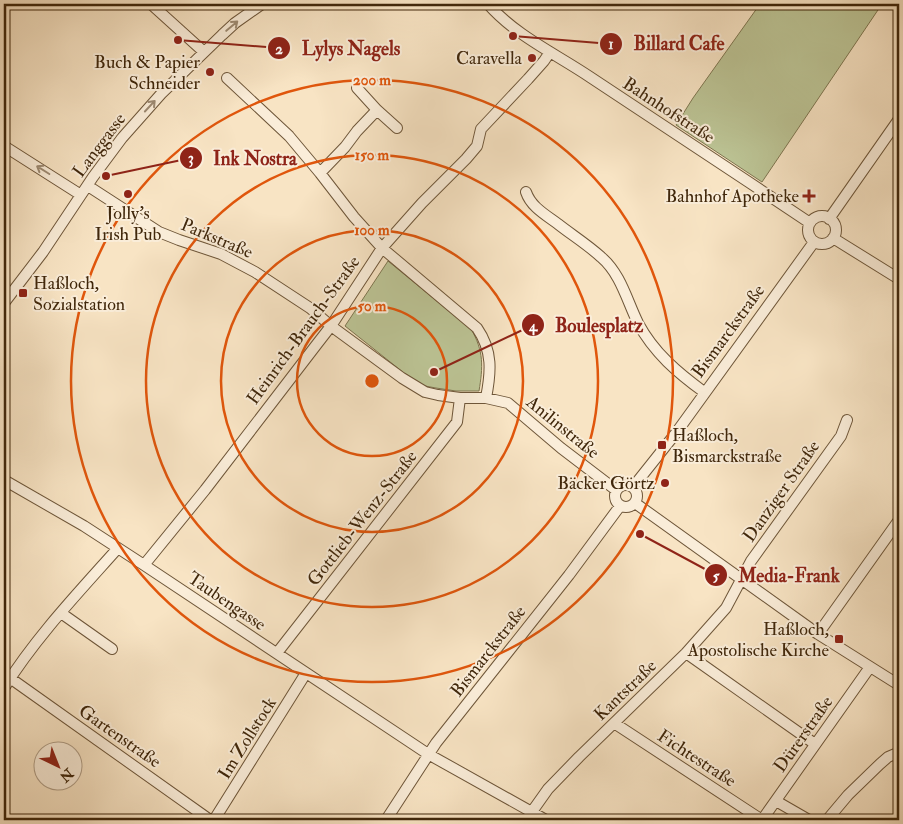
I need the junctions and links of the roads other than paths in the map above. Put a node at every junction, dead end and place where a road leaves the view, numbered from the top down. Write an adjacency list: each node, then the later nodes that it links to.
1 (151, 4): 4 (street)
2 (262, 4): 4 (street, Langgasse, one-way to 2)
3 (488, 4): 5 (street, Bahnhofstraße)
4 (204, 52): 13 (street, Langgasse, one-way to 4)
5 (550, 52): 17 (street, Bahnhofstraße); 20 (street, Heinrich-Brauch-Straße)
6 (227, 78): 12 (street)
7 (357, 88): 8 (street)
8 (377, 110): 10 (street); 12 (street)
9 (899, 119): 16 (street)
10 (397, 128)
11 (4, 146): 15 (street, one-way to 11)
12 (320, 173): 20 (street)
13 (88, 186): 15 (street, Langgasse); 23 (street, Parkstraße)
14 (526, 192): 24 (street)
15 (81, 195): 22 (street, Langgasse)
16 (829, 219): 17 (street); 18 (street)
17 (810, 223): 19 (street)
18 (833, 238): 19 (street); 21 (street)
19 (814, 242): 24 (street, Bismarckstraße)
20 (382, 248): 23 (street, Heinrich-Brauch-Straße); 26 (street)
21 (899, 279)
22 (4, 303)
23 (331, 326): 25 (street, Parkstraße); 35 (street, Heinrich-Brauch-Straße)
24 (704, 392): 29 (street, Bismarckstraße)
25 (460, 398): 26 (street, Anilinstraße); 40 (street, Gottlieb-Wenz-Straße)
26 (486, 398): 30 (street, Anilinstraße)
27 (847, 420): 36 (street, Danziger Straße)
28 (4, 480): 34 (street, Taubengasse)
29 (633, 487): 30 (street); 31 (street)
30 (616, 490): 32 (street)
31 (635, 503): 32 (street); 36 (street)
32 (620, 506): 49 (street, Bismarckstraße)
33 (899, 520): 38 (street)
34 (118, 548): 35 (street, Taubengasse); 37 (street)
35 (144, 565): 40 (street, Taubengasse)
36 (742, 580): 38 (street); 41 (street, Kantstraße)
37 (61, 612): 39 (street); 44 (street)
38 (818, 634): 42 (street)
39 (112, 649)
40 (277, 653): 43 (street, Taubengasse)
41 (686, 654): 47 (street, Kantstraße); 48 (street)
42 (870, 667): 45 (street); 48 (street, Dürerstraße)
43 (306, 673): 49 (street, Taubengasse); 54 (street, Im Zollstock)
44 (10, 678): 46 (street); 53 (street, Gartenstraße)
45 (899, 685)
46 (4, 688)
47 (614, 723): 52 (street, Kantstraße); 57 (street, Fichtestraße)
48 (815, 744): 51 (street, Dürerstraße)
49 (428, 754): 52 (street, Taubengasse); 55 (street, Bismarckstraße)
50 (899, 754): 59 (street)
51 (776, 801): 57 (street, Dürerstraße); 58 (street)
52 (529, 816): 56 (street, Taubengasse)
53 (210, 820)
54 (214, 820)
55 (386, 820)
56 (546, 820)
57 (762, 820)
58 (809, 820)
59 (827, 820)

